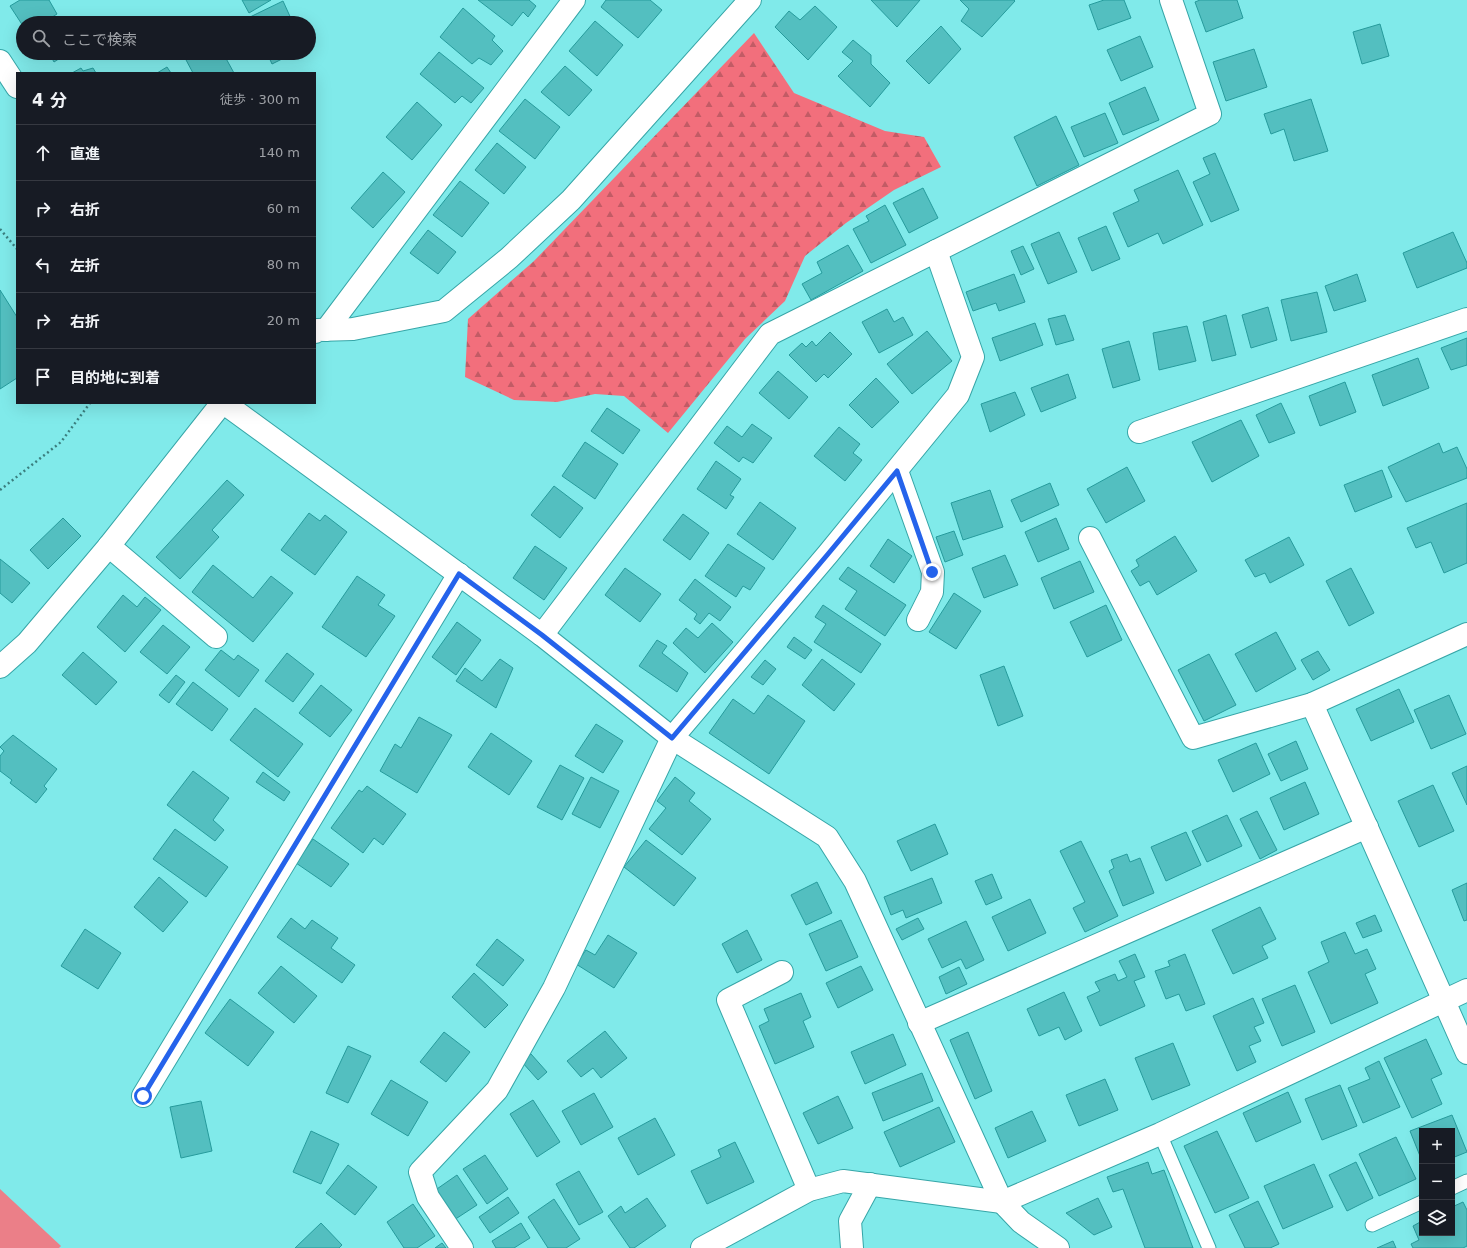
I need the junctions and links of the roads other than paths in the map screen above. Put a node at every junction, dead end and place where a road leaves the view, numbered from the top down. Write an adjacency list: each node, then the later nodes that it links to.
1 (574, 0): 8 (street)
2 (750, 0): 8 (street)
3 (1171, 0): 6 (street)
4 (0, 61): 5 (street)
5 (16, 85)
6 (936, 251): 12 (street); 18 (street)
7 (1467, 319): 11 (street)
8 (321, 331)
9 (222, 404): 14 (street)
10 (224, 404): 15 (street)
11 (1139, 432)
12 (897, 471): 16 (street); 22 (street)
13 (1090, 538): 21 (street)
14 (109, 546): 19 (street); 20 (street)
15 (459, 574): 18 (street); 29 (street)
16 (918, 620)
17 (1467, 634): 21 (street)
18 (542, 635): 22 (street)
19 (216, 637)
20 (0, 667)
21 (1312, 704): 23 (street)
22 (672, 738): 27 (street); 38 (street)
23 (1367, 827): 26 (street); 27 (street)
24 (782, 972): 34 (street)
25 (1467, 990): 26 (street)
26 (1444, 1001): 28 (street); 30 (street)
27 (919, 1023): 35 (street)
28 (1467, 1053)
29 (143, 1096)
30 (1160, 1134): 35 (street); 42 (lane)
31 (1467, 1181): 33 (lane)
32 (870, 1184): 34 (street); 35 (street); 40 (street)
33 (1455, 1187)
34 (809, 1190): 39 (street)
35 (1002, 1202): 41 (street)
36 (1419, 1203): 37 (lane)
37 (1372, 1225)
38 (462, 1248)
39 (702, 1248)
40 (852, 1248)
41 (1058, 1248)
42 (1209, 1248)

